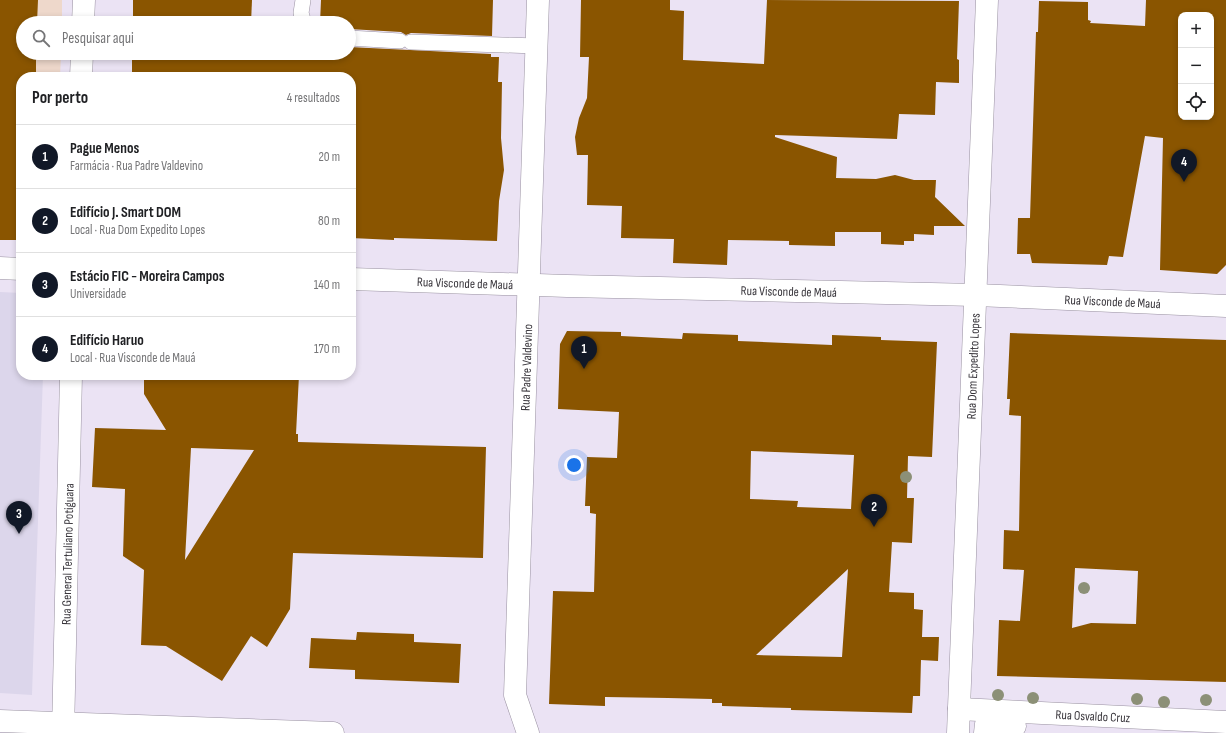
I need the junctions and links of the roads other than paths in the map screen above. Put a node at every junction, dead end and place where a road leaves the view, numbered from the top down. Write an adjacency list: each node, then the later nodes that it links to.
1 (84, 0): 5 (street)
2 (303, 0): 6 (lane)
3 (538, 0): 8 (street, Rua Padre Valdevino)
4 (986, 0): 15 (street, Rua Dom Expedito Lopes)
5 (83, 16)
6 (302, 16)
7 (356, 38): 8 (lane)
8 (536, 46): 14 (street, Rua Padre Valdevino)
9 (82, 60): 10 (street)
10 (81, 72)
11 (0, 268): 12 (street)
12 (16, 269)
13 (356, 279): 14 (street, Rua Visconde de Mauá)
14 (528, 284): 15 (street, Rua Visconde de Mauá); 23 (street, Rua Padre Valdevino)
15 (976, 295): 16 (street, Rua Visconde de Mauá); 18 (street, Rua Dom Expedito Lopes)
16 (1226, 306)
17 (71, 380): 21 (street, Rua General Tertuliano Potiguara)
18 (959, 709): 20 (street, Rua Osvaldo Cruz); 24 (street, Rua Dom Expedito Lopes)
19 (0, 722): 21 (street)
20 (1226, 722)
21 (63, 729): 22 (street)
22 (333, 733)
23 (528, 733)
24 (958, 733)
25 (985, 733): 26 (street)
26 (1117, 733)

